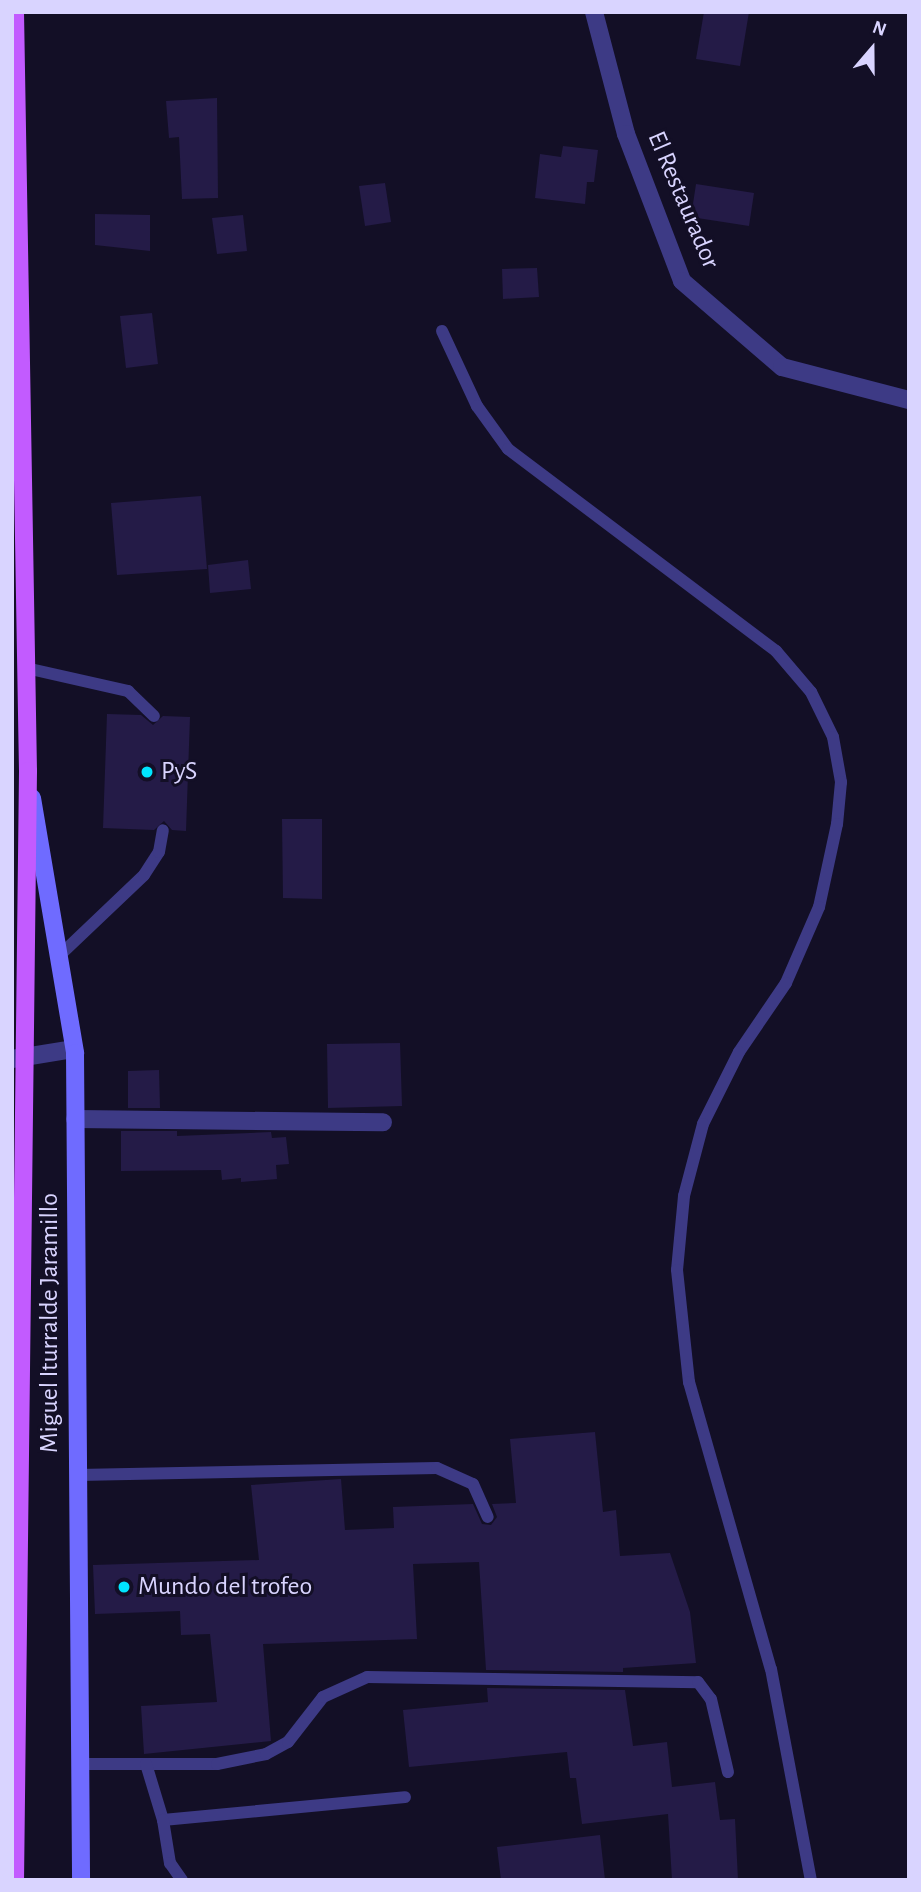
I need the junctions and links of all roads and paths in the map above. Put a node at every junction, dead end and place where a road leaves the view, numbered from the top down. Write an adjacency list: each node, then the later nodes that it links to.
1 (15, 12): 5 (main road, Miguel Iturralde Jaramillo)
2 (594, 12): 4 (street, El Restaurador)
3 (442, 331): 25 (lane)
4 (909, 400)
5 (18, 577): 6 (main road, Miguel Iturralde Jaramillo)
6 (26, 668): 7 (lane); 8 (main road, Miguel Iturralde Jaramillo)
7 (154, 716)
8 (28, 771): 10 (main road, Miguel Iturralde Jaramillo); 12 (main road, Miguel Iturralde Jaramillo)
9 (163, 830): 10 (lane)
10 (59, 956): 11 (main road, Miguel Iturralde Jaramillo)
11 (74, 1049): 12 (street); 13 (main road, Miguel Iturralde Jaramillo)
12 (17, 1059): 22 (main road, Miguel Iturralde Jaramillo)
13 (75, 1119): 14 (street); 15 (main road, Miguel Iturralde Jaramillo)
14 (383, 1122)
15 (78, 1475): 16 (lane); 17 (main road, Miguel Iturralde Jaramillo)
16 (488, 1517)
17 (80, 1764): 18 (lane); 23 (main road, Miguel Iturralde Jaramillo)
18 (146, 1764): 19 (lane); 21 (lane)
19 (729, 1772)
20 (405, 1797): 21 (lane)
21 (163, 1820): 24 (lane)
22 (15, 1880)
23 (81, 1880)
24 (182, 1880)
25 (811, 1880)

